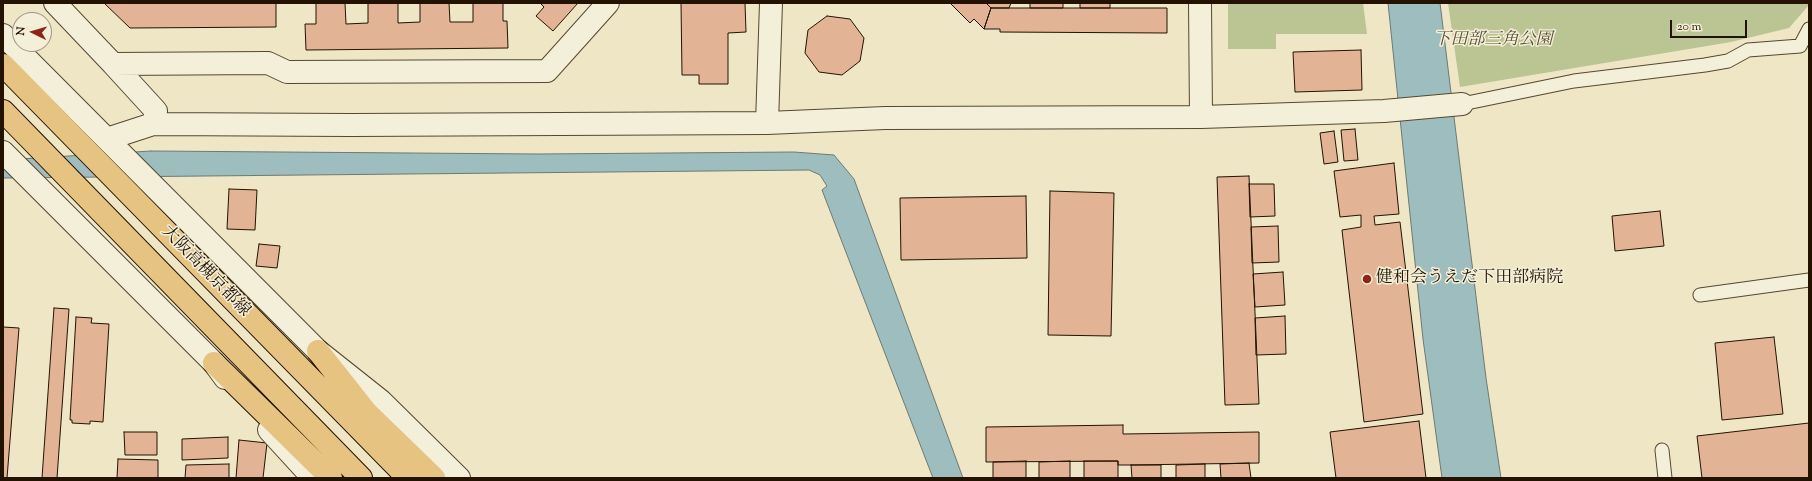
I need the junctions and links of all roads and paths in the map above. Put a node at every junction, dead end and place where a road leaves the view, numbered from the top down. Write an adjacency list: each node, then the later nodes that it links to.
1 (55, 3): 7 (street)
2 (608, 3): 7 (street)
3 (771, 3): 12 (street)
4 (1200, 3): 11 (street)
5 (1809, 29): 9 (lane)
6 (3, 35): 14 (street)
7 (113, 64): 13 (street)
8 (3, 65): 24 (main road, 大阪高槻京都線)
9 (1462, 104): 11 (street)
10 (3, 111): 23 (main road, 大阪高槻京都線)
11 (1201, 117): 12 (street)
12 (767, 123): 13 (street)
13 (153, 124): 14 (street)
14 (107, 139): 18 (street)
15 (3, 152): 19 (street)
16 (1809, 280): 17 (lane)
17 (1700, 295)
18 (318, 352): 25 (main road); 26 (street)
19 (214, 363): 21 (street); 22 (main road)
20 (1662, 450): 27 (lane)
21 (313, 478)
22 (331, 478)
23 (360, 478)
24 (408, 478)
25 (434, 478)
26 (459, 478)
27 (1665, 478)

